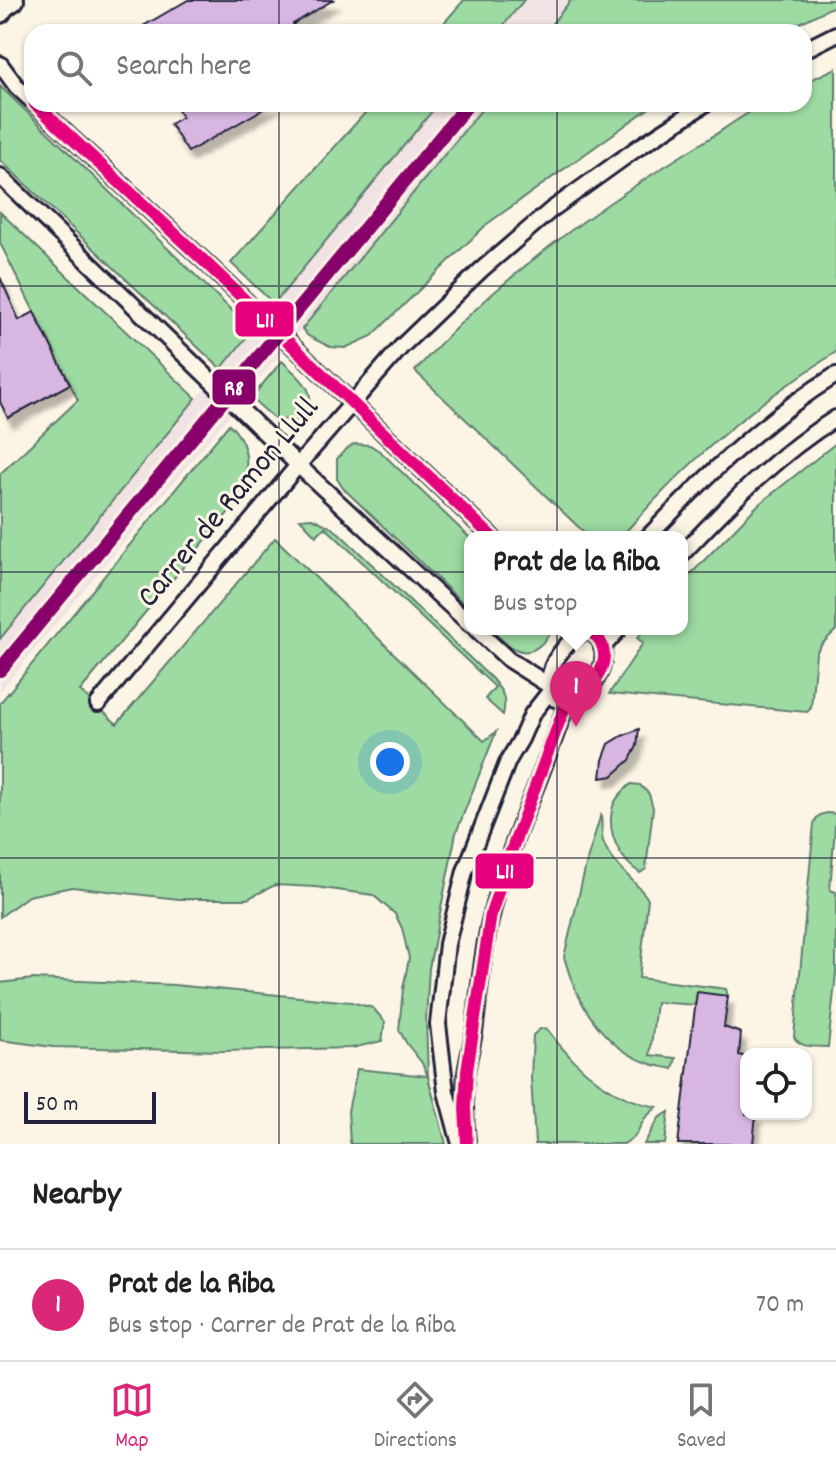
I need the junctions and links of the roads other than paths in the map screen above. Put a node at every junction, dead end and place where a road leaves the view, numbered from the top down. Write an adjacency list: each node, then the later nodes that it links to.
1 (13, 0): 2 (main road)
2 (0, 12)
3 (836, 34): 4 (street)
4 (812, 46)
5 (0, 64): 6 (street)
6 (24, 94)
7 (44, 112): 11 (street)
8 (693, 112): 11 (street, Carrer de Ramon Llull)
9 (0, 176): 13 (street)
10 (836, 375): 15 (street)
11 (352, 403): 13 (street, Carrer de Ramon Llull); 14 (street)
12 (836, 418): 16 (street)
13 (299, 466): 17 (street); 25 (street, Carrer de Ramon Llull)
14 (486, 531)
15 (654, 531)
16 (688, 548)
17 (464, 618)
18 (482, 635): 23 (street)
19 (577, 635): 23 (street)
20 (595, 635): 22 (street)
21 (614, 635): 22 (street)
22 (602, 648): 24 (street)
23 (550, 688): 24 (street); 26 (street)
24 (567, 701): 27 (street)
25 (98, 704)
26 (460, 1144)
27 (467, 1144)

